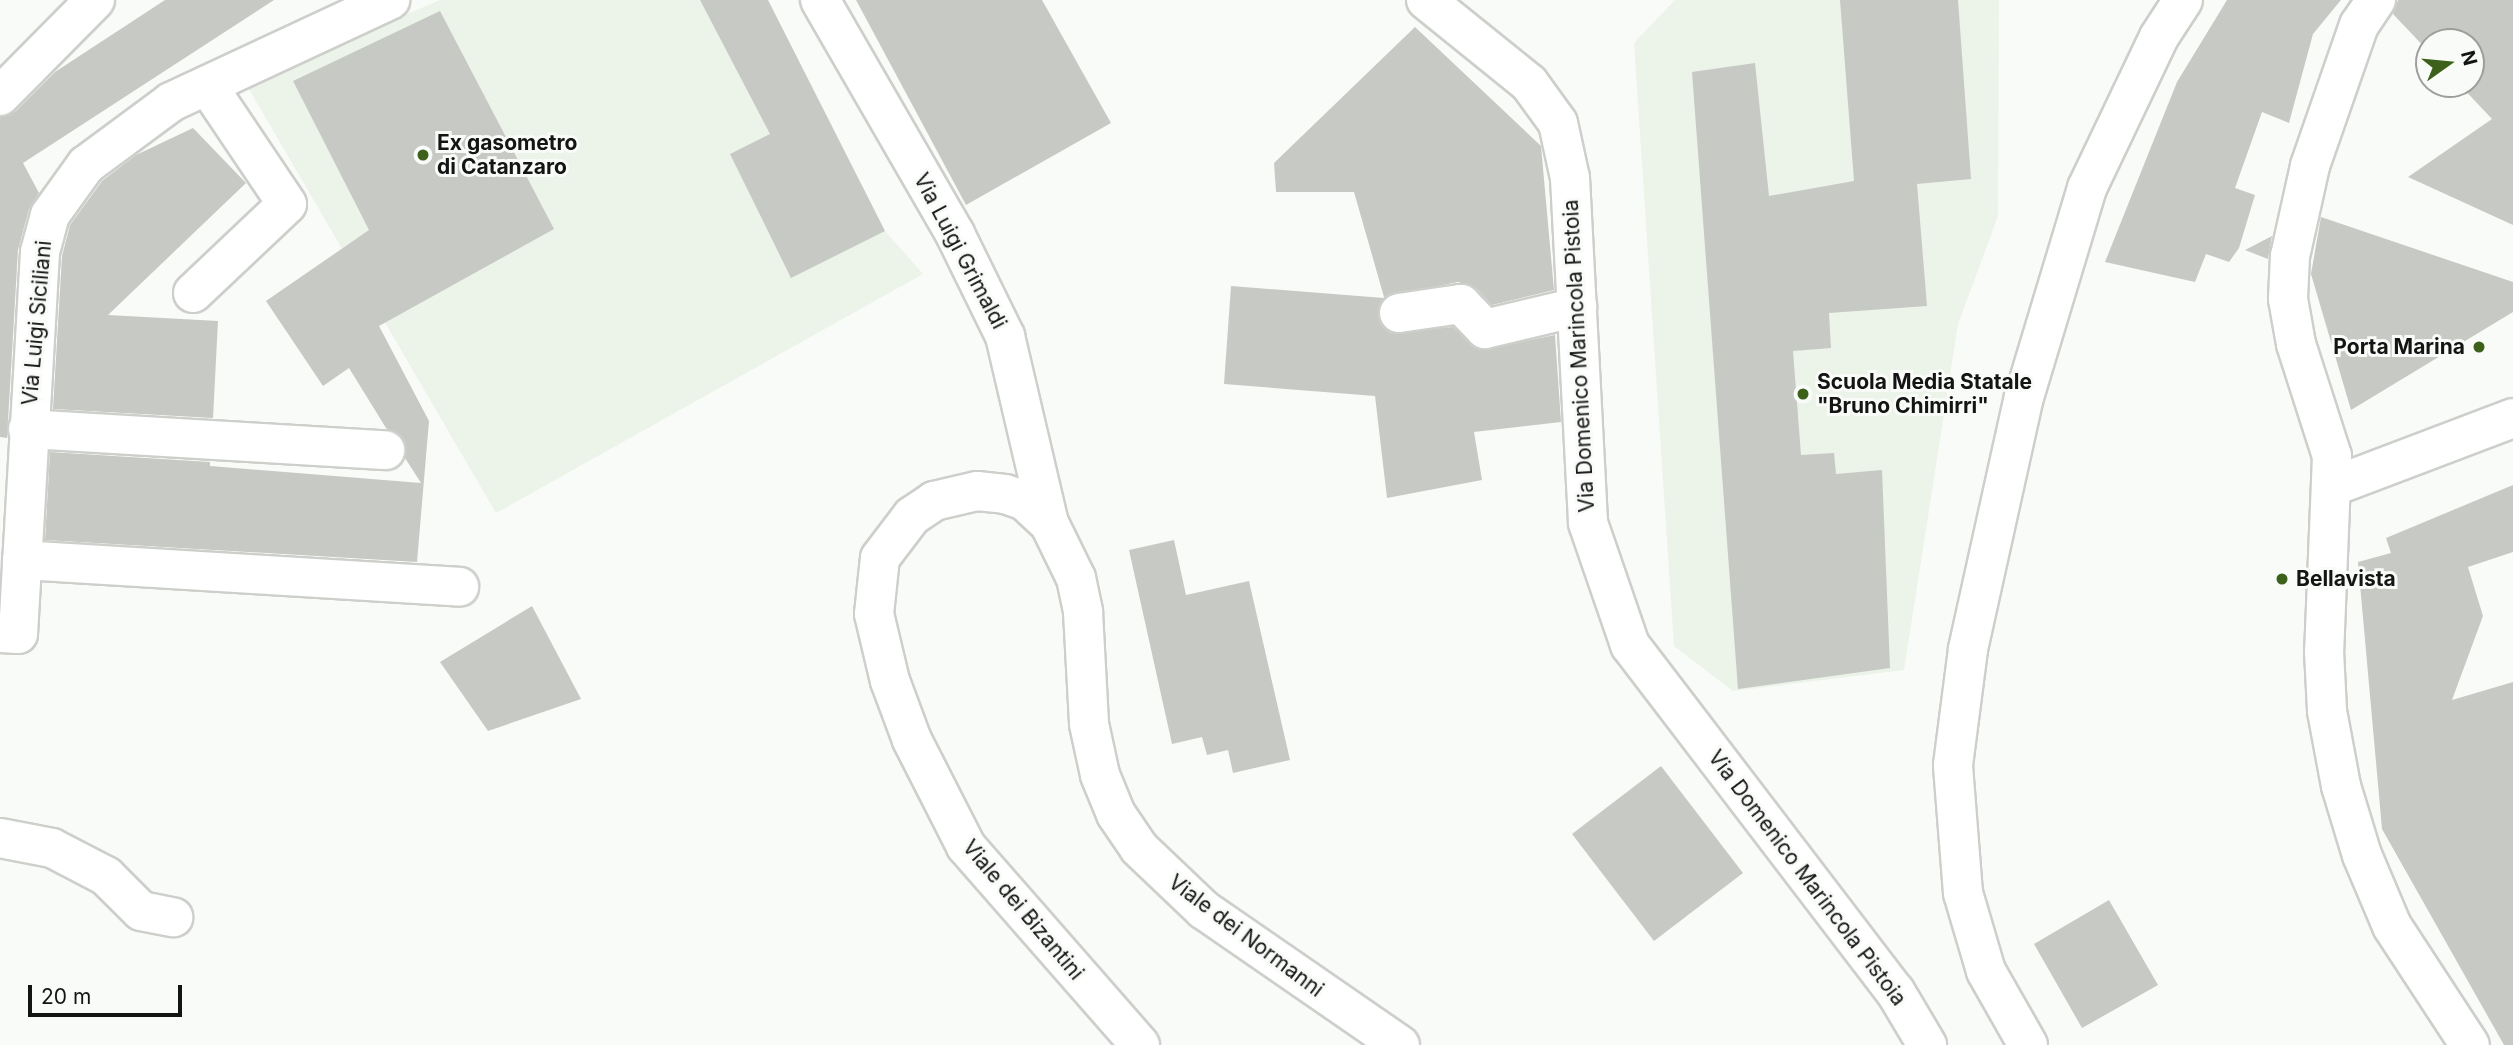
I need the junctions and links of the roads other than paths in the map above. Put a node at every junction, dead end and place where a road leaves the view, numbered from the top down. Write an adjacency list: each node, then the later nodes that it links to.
1 (95, 0): 8 (street)
2 (390, 0): 7 (street, Via Luigi Siciliani)
3 (820, 0): 17 (street, Via Luigi Grimaldi)
4 (1426, 0): 10 (street, Via Domenico Marincola Pistoia)
5 (2183, 0): 26 (street)
6 (2376, 0): 15 (street)
7 (207, 85): 9 (street); 13 (street, Via Luigi Siciliani)
8 (0, 96)
9 (193, 293)
10 (1577, 307): 11 (street); 25 (street, Via Domenico Marincola Pistoia)
11 (1399, 313)
12 (2513, 418): 15 (street)
13 (28, 429): 14 (street); 16 (street, Via Luigi Siciliani)
14 (385, 450)
15 (2333, 486): 27 (street)
16 (12, 504): 18 (street, Via Luigi Siciliani)
17 (1049, 523): 23 (street, Viale dei Bizantini); 24 (street, Viale dei Normanni)
18 (22, 560): 19 (street); 20 (street, Via Luigi Siciliani)
19 (459, 587)
20 (0, 634)
21 (0, 838): 22 (street)
22 (173, 917)
23 (1140, 1045)
24 (1400, 1045)
25 (1927, 1045)
26 (2028, 1045)
27 (2470, 1045)

